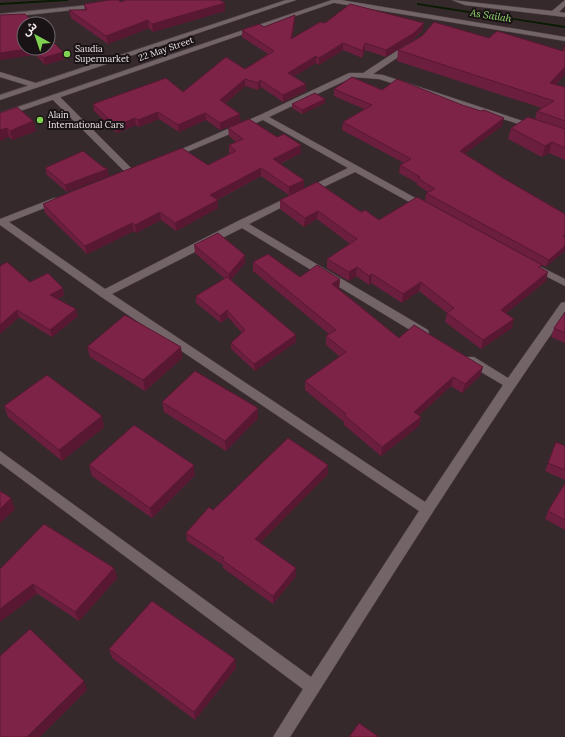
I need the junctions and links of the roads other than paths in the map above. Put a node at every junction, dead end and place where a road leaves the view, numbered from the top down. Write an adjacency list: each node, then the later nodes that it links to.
1 (293, 0): 16 (street, 22 May Street)
2 (319, 0): 4 (street)
3 (455, 0): 7 (street)
4 (337, 1): 10 (street); 17 (street, 22 May Street)
5 (565, 2): 7 (street)
6 (105, 5): 9 (street)
7 (553, 14): 8 (street)
8 (565, 15)
9 (0, 16)
10 (440, 18): 11 (street); 12 (street)
11 (431, 28)
12 (565, 38)
13 (417, 43): 15 (street)
14 (0, 74): 16 (street)
15 (366, 75): 20 (street); 21 (street)
16 (36, 86): 18 (street, 22 May Street)
17 (55, 97): 19 (street, 22 May Street); 24 (street)
18 (0, 98)
19 (0, 116)
20 (263, 117): 22 (street); 23 (street)
21 (543, 128)
22 (160, 160)
23 (355, 168): 26 (street); 28 (street)
24 (131, 173)
25 (66, 197): 27 (street)
26 (432, 210)
27 (1, 222): 31 (street)
28 (242, 223): 31 (street); 33 (street)
29 (530, 264): 30 (street)
30 (565, 283)
31 (104, 294): 37 (street)
32 (565, 306): 35 (street)
33 (436, 340)
34 (463, 356): 35 (street)
35 (510, 384): 37 (street)
36 (0, 456): 38 (street)
37 (426, 510): 38 (street)
38 (314, 688): 39 (street)
39 (281, 737)

